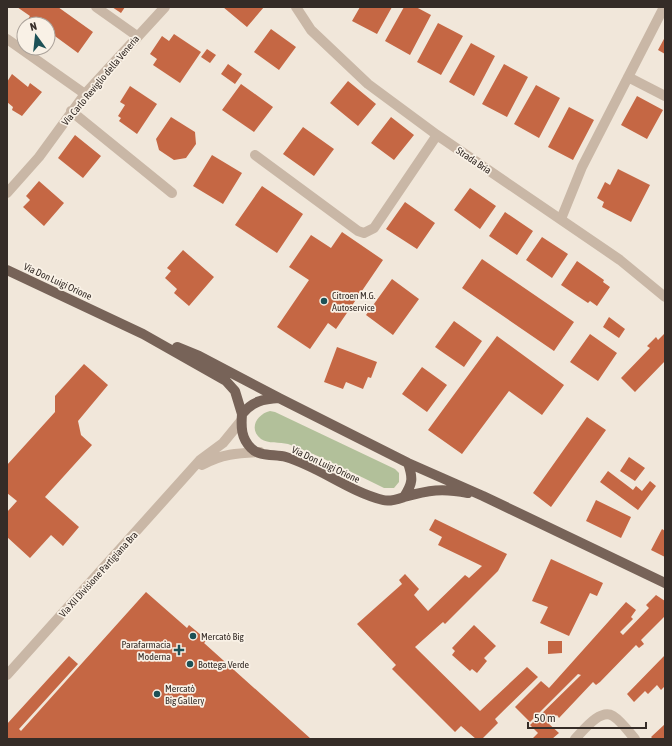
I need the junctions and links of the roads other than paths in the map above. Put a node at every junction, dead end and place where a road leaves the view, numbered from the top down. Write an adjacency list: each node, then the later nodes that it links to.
1 (96, 7): 5 (street)
2 (165, 7): 5 (street, Via Carlo Reviglio della Veneria)
3 (296, 7): 11 (street, Strada Bria)
4 (664, 7): 7 (street)
5 (137, 36): 8 (street, Via Carlo Reviglio della Veneria)
6 (7, 39): 8 (street)
7 (628, 76): 9 (street); 15 (street)
8 (85, 94): 10 (street, Via Carlo Reviglio della Veneria)
9 (665, 96)
10 (71, 111): 13 (street, Via Carlo Reviglio della Veneria); 14 (street)
11 (436, 135): 12 (street); 15 (street, Strada Bria)
12 (255, 155)
13 (7, 193)
14 (172, 193)
15 (561, 219): 17 (street, Strada Bria)
16 (7, 270): 18 (main road, Via Don Luigi Orione)
17 (665, 297)
18 (143, 334): 19 (main road, Via Don Luigi Orione); 20 (main road, Via Don Luigi Orione)
19 (279, 398): 20 (main road); 22 (main road, Via Don Luigi Orione)
20 (242, 418): 21 (main road, Via Don Luigi Orione); 23 (street, Via XII Divisione Partigiana Bra)
21 (260, 452): 23 (street, Via XII Divisione Partigiana Bra); 25 (main road, Via Don Luigi Orione)
22 (408, 463): 24 (main road, Via Don Luigi Orione); 25 (main road)
23 (188, 474): 27 (street, Via XII Divisione Partigiana Bra)
24 (483, 496): 25 (main road, Via Don Luigi Orione); 26 (main road, Via Don Luigi Orione)
25 (404, 497)
26 (664, 582)
27 (7, 675)
28 (575, 739): 29 (street)
29 (635, 739)

